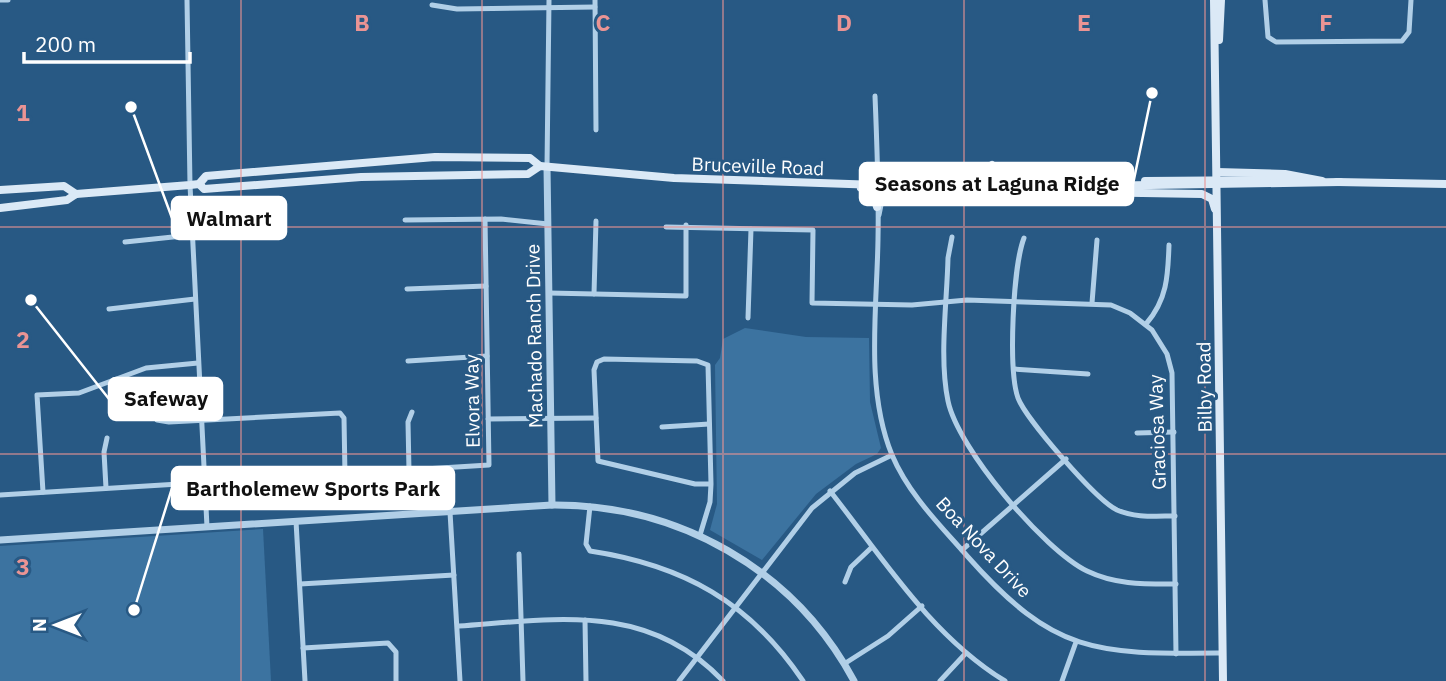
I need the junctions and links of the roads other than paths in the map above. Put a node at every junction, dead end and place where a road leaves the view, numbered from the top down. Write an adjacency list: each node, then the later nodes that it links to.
1 (0, 0): 2 (street)
2 (8, 0)
3 (187, 0): 27 (street)
4 (484, 0): 14 (street)
5 (549, 0): 13 (street)
6 (595, 0): 12 (street)
7 (1214, 0): 15 (main road, Bilby Road)
8 (1221, 0): 15 (main road, Bilby Road)
9 (1265, 0): 10 (street)
10 (1411, 0)
11 (432, 5): 14 (street)
12 (595, 7): 13 (street); 17 (street)
13 (550, 8): 14 (street); 20 (street)
14 (484, 9)
15 (1216, 92): 21 (main road, Bilby Road)
16 (876, 96): 28 (street, Boa Nova Drive)
17 (596, 131)
18 (992, 165): 22 (main road)
19 (1056, 166): 23 (main road)
20 (544, 167): 25 (main road, Bruceville Road); 27 (main road, Bruceville Road); 27 (main road, Bruceville Road); 39 (street, Machado Ranch Drive)
21 (1217, 179): 23 (main road, Bruceville Road); 24 (main road, Bruceville Road); 24 (main road, Bruceville Road); 30 (main road, Bruceville Road); 36 (main road, Bilby Road)
22 (1041, 181): 23 (main road, Bruceville Road); 29 (main road, Bruceville Road)
23 (1120, 182)
24 (1340, 183): 26 (main road, Bruceville Road)
25 (852, 184): 28 (main road, Bruceville Road); 34 (main road)
26 (1446, 184)
27 (194, 185): 32 (main road, Bruceville Road); 43 (street)
28 (878, 185): 29 (main road, Bruceville Road); 34 (street, Boa Nova Drive)
29 (975, 186): 30 (main road, Bruceville Road)
30 (1056, 187): 36 (main road)
31 (0, 190): 32 (main road, Bruceville Road)
32 (76, 194): 33 (main road, Bruceville Road)
33 (0, 208)
34 (878, 211): 57 (street, Boa Nova Drive)
35 (485, 219): 37 (street); 39 (street); 49 (street, Elvora Way)
36 (1218, 219): 112 (main road, Bilby Road)
37 (405, 220)
38 (596, 221): 52 (street)
39 (548, 224): 51 (street, Machado Ranch Drive)
40 (686, 225): 41 (street); 42 (street); 52 (street)
41 (666, 227)
42 (751, 229): 57 (street, Graciosa Way); 59 (street)
43 (192, 235): 47 (street); 53 (street)
44 (952, 237): 55 (street)
45 (1024, 238): 54 (street)
46 (1097, 240): 56 (street)
47 (125, 242)
48 (1169, 245): 60 (street)
49 (486, 286): 50 (street); 61 (street, Elvora Way)
50 (407, 289)
51 (549, 293): 52 (street); 67 (street, Machado Ranch Drive)
52 (594, 294)
53 (195, 299): 58 (street); 63 (street)
54 (1016, 301): 55 (street, Graciosa Way); 56 (street, Graciosa Way); 64 (street)
55 (947, 302): 57 (street, Graciosa Way); 87 (street)
56 (1092, 303): 60 (street, Graciosa Way)
57 (877, 304): 77 (street, Boa Nova Drive)
58 (109, 309)
59 (748, 318)
60 (1146, 324): 74 (street, Graciosa Way)
61 (487, 356): 62 (street); 69 (street, Elvora Way)
62 (408, 360)
63 (198, 363): 71 (street); 85 (street)
64 (1014, 369): 65 (street); 78 (street)
65 (1088, 374)
66 (412, 412): 79 (street)
67 (551, 418): 68 (street); 69 (street); 88 (street, Machado Ranch Drive)
68 (596, 418): 72 (street); 81 (street)
69 (488, 419): 79 (street, Elvora Way)
70 (157, 420): 71 (street)
71 (201, 421): 80 (street); 82 (street)
72 (709, 424): 73 (street); 81 (street)
73 (662, 427)
74 (1174, 432): 75 (street); 91 (street, Graciosa Way)
75 (1137, 433)
76 (107, 438): 83 (street)
77 (892, 454): 84 (street); 97 (street, Boa Nova Drive)
78 (1066, 459): 87 (street); 91 (street)
79 (409, 471): 80 (street, Elvora Way)
80 (345, 476): 82 (street, Elvora Way)
81 (711, 484): 94 (street)
82 (205, 485): 83 (street, Elvora Way); 93 (street)
83 (106, 488): 85 (street, Elvora Way)
84 (830, 491): 96 (street); 99 (street)
85 (43, 492): 86 (street, Elvora Way)
86 (0, 495)
87 (1014, 504): 97 (street); 103 (street)
88 (552, 505): 89 (street); 90 (street)
89 (590, 506): 94 (street); 105 (street)
90 (450, 512): 92 (street); 100 (street)
91 (1175, 516): 103 (street, Graciosa Way)
92 (296, 522): 93 (street); 102 (street)
93 (207, 527): 95 (street)
94 (700, 535): 99 (street)
95 (0, 540)
96 (871, 548): 101 (street); 104 (street)
97 (962, 550): 109 (street, Boa Nova Drive)
98 (519, 554): 107 (street)
99 (762, 572): 105 (street); 115 (street)
100 (454, 575): 102 (street); 108 (street)
101 (845, 582)
102 (300, 584): 110 (street)
103 (1176, 584): 113 (street, Graciosa Way)
104 (922, 606): 111 (street); 115 (street)
105 (736, 607): 114 (street); 123 (street)
106 (585, 620): 107 (street); 114 (street); 120 (street)
107 (522, 622): 108 (street); 119 (street)
108 (459, 625): 118 (street)
109 (1076, 642): 113 (street, Boa Nova Drive); 127 (street)
110 (303, 648): 116 (street); 117 (street)
111 (966, 653): 125 (street); 126 (street)
112 (1223, 653): 113 (street, Boa Nova Drive); 128 (main road, Bilby Road)
113 (1176, 654)
114 (697, 658): 121 (street); 122 (street)
115 (844, 664): 124 (street)
116 (305, 681)
117 (396, 681)
118 (460, 681)
119 (523, 681)
120 (586, 681)
121 (680, 681)
122 (723, 681)
123 (803, 681)
124 (854, 681)
125 (940, 681)
126 (1004, 681)
127 (1062, 681)
128 (1223, 681)

